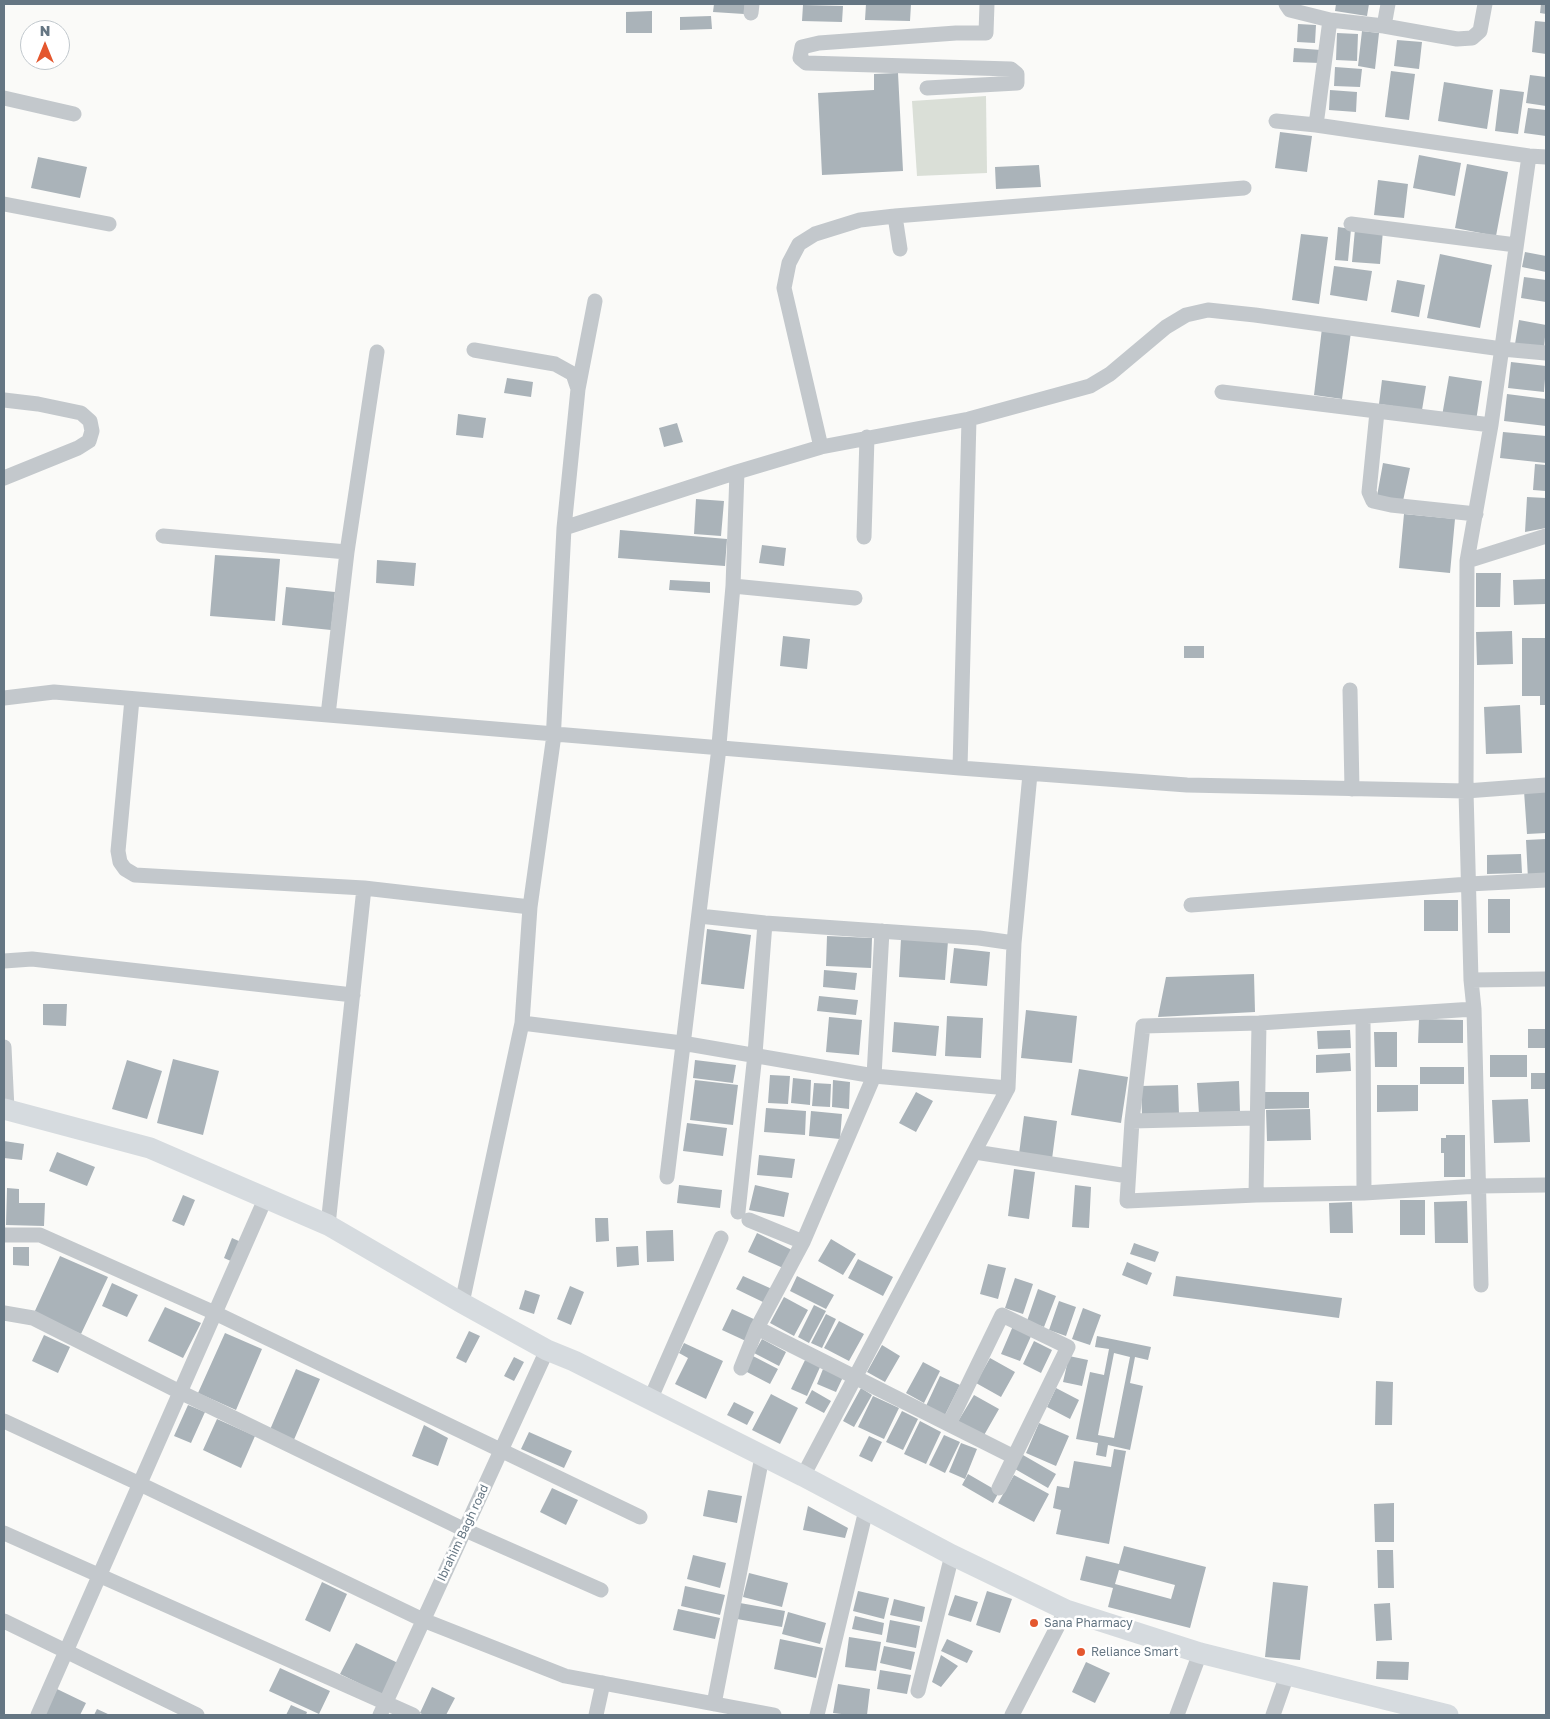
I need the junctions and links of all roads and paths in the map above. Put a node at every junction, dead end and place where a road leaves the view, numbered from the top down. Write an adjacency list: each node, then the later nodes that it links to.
1 (987, 4): 7 (street)
2 (1286, 4): 5 (street)
3 (1388, 4): 6 (street)
4 (1485, 4): 6 (street)
5 (1330, 20): 6 (street); 11 (street)
6 (1384, 26)
7 (927, 88)
8 (4, 98): 9 (street)
9 (74, 114)
10 (1276, 121): 11 (street)
11 (1316, 125): 12 (street)
12 (1529, 156): 13 (street); 19 (street)
13 (1546, 157)
14 (1244, 188): 16 (street)
15 (4, 204): 17 (street)
16 (895, 216): 20 (street); 33 (street)
17 (109, 224)
18 (1351, 224): 19 (street)
19 (1516, 245): 22 (street)
20 (900, 249)
21 (595, 301): 26 (street)
22 (1502, 349): 25 (street); 30 (street); 31 (street)
23 (474, 350): 26 (street)
24 (378, 352): 41 (street)
25 (1546, 353)
26 (578, 389): 37 (street)
27 (1222, 392): 29 (street)
28 (4, 400): 35 (street)
29 (1377, 412): 31 (street); 36 (street)
30 (969, 419): 32 (street); 51 (street)
31 (1490, 425): 36 (street)
32 (867, 437): 33 (street); 40 (street)
33 (821, 447): 34 (street)
34 (737, 472): 37 (street); 43 (street)
35 (4, 478)
36 (1476, 514): 42 (street)
37 (564, 528): 49 (street)
38 (163, 536): 41 (street)
39 (1546, 536): 42 (street)
40 (864, 537)
41 (348, 552): 48 (street)
42 (1468, 561): 55 (street)
43 (733, 586): 44 (street); 50 (street)
44 (855, 598)
45 (1350, 690): 54 (street)
46 (4, 698): 47 (street)
47 (132, 699): 48 (street); 58 (street)
48 (328, 715): 49 (street)
49 (553, 734): 50 (street); 60 (street)
50 (719, 748): 51 (street); 61 (street)
51 (960, 768): 52 (street)
52 (1030, 774): 54 (street); 64 (street)
53 (1546, 785): 55 (street)
54 (1352, 789): 55 (street)
55 (1466, 791): 57 (street)
56 (1546, 880): 57 (street)
57 (1469, 884): 59 (street); 67 (street)
58 (364, 888): 60 (street); 68 (street)
59 (1191, 905)
60 (530, 906): 71 (street)
61 (699, 916): 62 (street); 73 (street)
62 (765, 922): 63 (street); 75 (street)
63 (882, 930): 64 (street); 76 (street)
64 (1014, 942): 77 (street)
65 (4, 961): 68 (street)
66 (1546, 979): 67 (street)
67 (1471, 980): 69 (street)
68 (353, 995): 89 (street)
69 (1474, 1010): 70 (street); 85 (street)
70 (1363, 1017): 72 (street); 86 (street)
71 (522, 1023): 73 (street); 94 (street)
72 (1259, 1023): 79 (street); 80 (street)
73 (682, 1043): 75 (street); 83 (street)
74 (4, 1047): 78 (street)
75 (755, 1054): 76 (street); 92 (street)
76 (874, 1076): 77 (street); 92 (street)
77 (1008, 1088): 81 (street)
78 (6, 1109): 88 (street)
79 (1256, 1118): 80 (street); 87 (street)
80 (1132, 1121): 82 (street)
81 (975, 1152): 82 (street); 100 (street)
82 (1128, 1176): 87 (street)
83 (667, 1177)
84 (1546, 1185): 85 (street)
85 (1479, 1186): 86 (street); 93 (street)
86 (1364, 1194): 87 (street)
87 (1256, 1195)
88 (266, 1197): 89 (street); 96 (street)
89 (328, 1225): 94 (street)
90 (4, 1235): 96 (street)
91 (721, 1238): 102 (street)
92 (802, 1242): 97 (street)
93 (1481, 1285)
94 (462, 1303): 98 (street)
95 (4, 1313): 101 (street)
96 (215, 1313): 101 (street); 105 (street)
97 (757, 1328): 99 (street); 100 (street)
98 (547, 1350): 102 (street); 105 (street, Ibrahim Bagh road)
99 (741, 1368)
100 (855, 1376): 104 (street); 108 (street)
101 (180, 1392): 109 (street); 113 (street)
102 (650, 1400): 106 (street)
103 (4, 1421): 109 (street)
104 (949, 1424): 107 (street); 107 (street)
105 (501, 1450): 112 (street); 113 (street, Ibrahim Bagh road)
106 (762, 1457): 108 (street); 126 (street)
107 (1014, 1458): 110 (street)
108 (803, 1476): 111 (street)
109 (140, 1484): 116 (street); 119 (street)
110 (999, 1488)
111 (866, 1510): 115 (street); 134 (street)
112 (640, 1517)
113 (465, 1530): 117 (street); 119 (street, Ibrahim Bagh road)
114 (4, 1533): 116 (street)
115 (952, 1555): 118 (street); 125 (street)
116 (100, 1576): 121 (street); 127 (street)
117 (602, 1590)
118 (1066, 1610): 122 (street); 135 (street)
119 (423, 1620): 124 (street); 127 (street, Ibrahim Bagh road)
120 (4, 1621): 121 (street)
121 (67, 1651): 129 (street); 130 (street)
122 (1200, 1653): 123 (street); 136 (street)
123 (1288, 1675): 128 (street); 137 (street)
124 (603, 1683): 126 (street); 132 (street)
125 (918, 1691)
126 (714, 1704): 133 (street)
127 (383, 1709): 131 (street)
128 (1434, 1714)
129 (38, 1715)
130 (198, 1715)
131 (413, 1715)
132 (596, 1715)
133 (774, 1715)
134 (817, 1715)
135 (1012, 1715)
136 (1177, 1715)
137 (1273, 1715)

